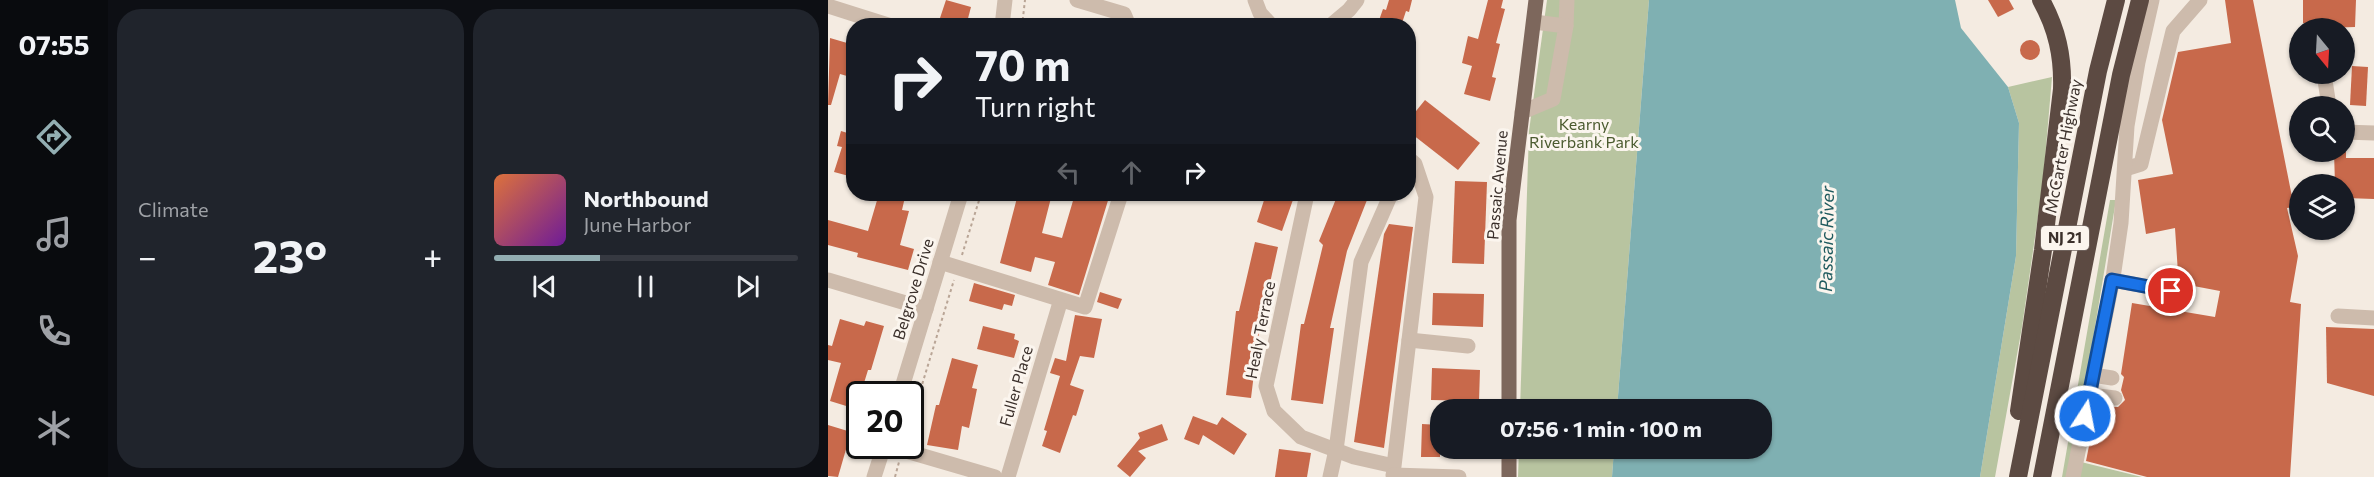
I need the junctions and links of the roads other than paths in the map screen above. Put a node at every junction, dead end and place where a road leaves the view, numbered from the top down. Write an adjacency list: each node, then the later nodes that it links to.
1 (1005, 0): 14 (street)
2 (1077, 0): 15 (street)
3 (1255, 0): 16 (street)
4 (1357, 0): 17 (street)
5 (1536, 0): 18 (main road, Passaic Avenue)
6 (1567, 0): 19 (street)
7 (2041, 0): 56 (highway)
8 (2116, 0): 57 (highway, McCarter Highway / NJ 21)
9 (2140, 0): 58 (highway, NJ 21)
10 (2152, 0): 24 (street)
11 (2200, 0): 24 (street)
12 (828, 6): 13 (street)
13 (866, 18)
14 (1003, 18)
15 (1126, 18)
16 (1265, 18)
17 (1340, 18)
18 (1534, 22): 19 (street); 20 (main road, Passaic Avenue)
19 (1566, 26): 20 (street)
20 (1522, 112): 44 (main road, Passaic Avenue)
21 (2355, 132): 22 (street)
22 (2374, 133)
23 (1416, 167): 37 (street)
24 (2125, 169): 31 (street)
25 (959, 201): 29 (street, Belgrove Drive)
26 (1119, 201): 29 (street)
27 (1306, 201): 45 (street, Healy Terrace)
28 (1388, 201): 45 (street)
29 (940, 262): 34 (street, Belgrove Drive)
30 (828, 280): 34 (street)
31 (2112, 280): 32 (street); 39 (street)
32 (2171, 291)
33 (1059, 306): 52 (street, Fuller Place)
34 (926, 309): 41 (street, Belgrove Drive)
35 (2338, 316): 36 (street)
36 (2374, 318)
37 (1409, 340): 38 (street); 49 (street)
38 (1468, 346)
39 (2093, 375): 40 (street); 42 (street)
40 (2112, 378)
41 (904, 381)
42 (2089, 395): 43 (street); 59 (street)
43 (2115, 398)
44 (1509, 399)
45 (1336, 450): 49 (street, Healy Terrace); 53 (street)
46 (924, 456): 51 (street)
47 (880, 459): 50 (street)
48 (1509, 459): 55 (main road)
49 (1393, 472): 54 (street, Healy Terrace)
50 (874, 477)
51 (995, 477)
52 (1008, 477)
53 (1330, 477)
54 (1459, 477)
55 (1509, 477)
56 (2011, 477)
57 (2018, 477)
58 (2043, 477)
59 (2073, 477)

